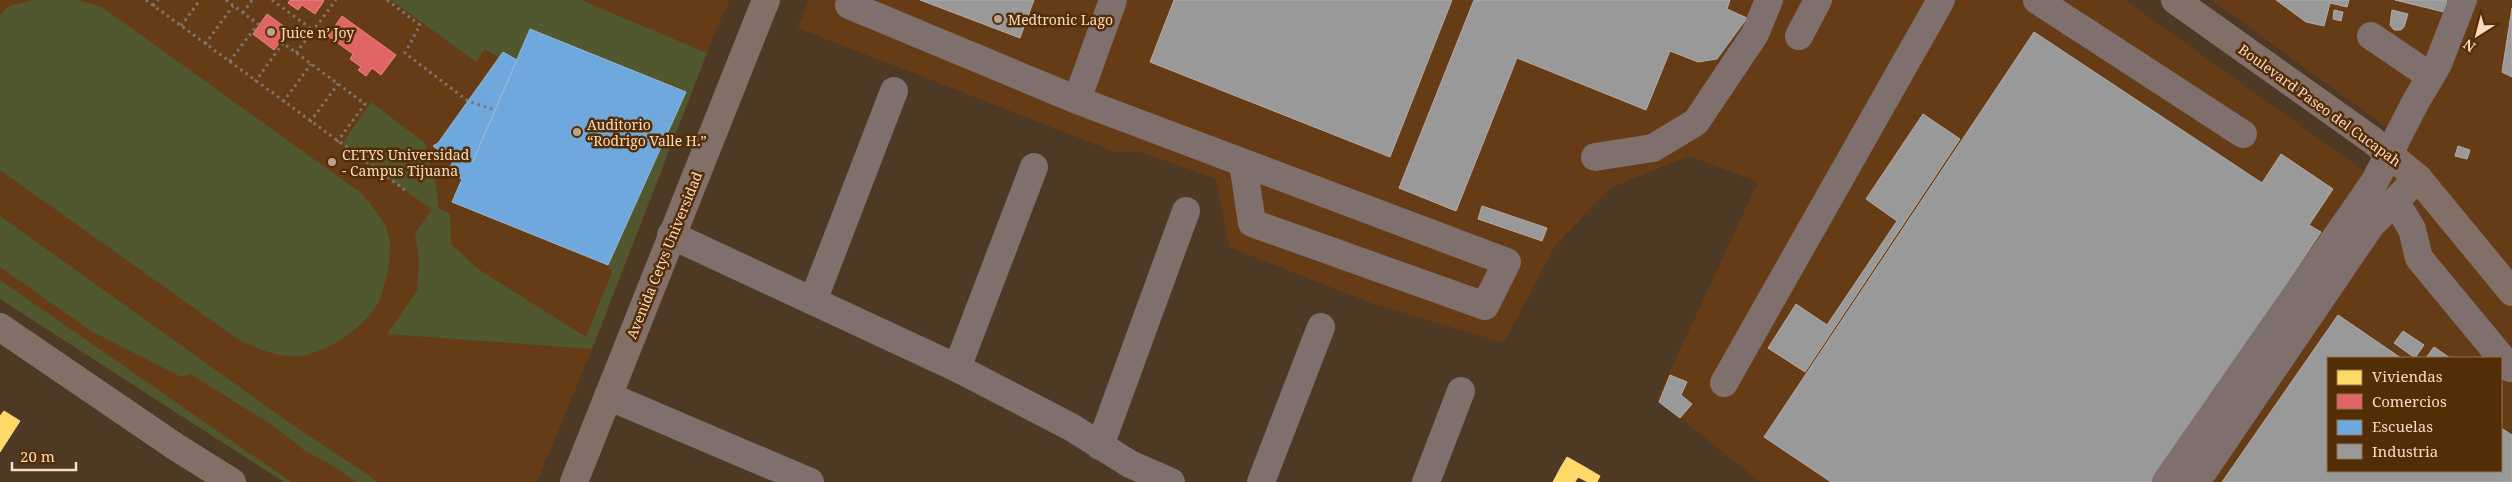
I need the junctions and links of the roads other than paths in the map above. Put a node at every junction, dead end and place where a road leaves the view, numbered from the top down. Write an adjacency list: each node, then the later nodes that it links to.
1 (766, 0): 23 (main road, Avenida Cetys Universidad)
2 (1113, 0): 14 (street)
3 (1769, 0): 17 (street)
4 (1818, 0): 10 (street)
5 (1941, 0): 32 (street)
6 (2037, 0): 15 (street)
7 (2175, 0): 16 (main road, Boulevard Paseo del Cucapah)
8 (2463, 0): 12 (street)
9 (849, 6): 14 (street)
10 (1798, 36)
11 (2371, 36): 12 (street)
12 (2430, 76): 16 (street)
13 (894, 91): 25 (street)
14 (1077, 100): 18 (street)
15 (2243, 134)
16 (2389, 154): 20 (main road, Boulevard Paseo del Cucapah); 42 (street)
17 (1594, 157)
18 (1243, 162): 18 (street)
19 (1034, 167): 31 (street)
20 (2418, 178): 21 (street); 24 (main road, Boulevard Paseo del Cucapah)
21 (2394, 201): 28 (street); 43 (street)
22 (1186, 211): 35 (street)
23 (671, 236): 25 (street); 34 (main road, Avenida Cetys Universidad)
24 (2512, 292)
25 (813, 301): 31 (street)
26 (0, 327): 36 (main road)
27 (1321, 327): 40 (street)
28 (2501, 357)
29 (2502, 358): 30 (street)
30 (2512, 367)
31 (957, 368): 35 (street)
32 (1724, 383)
33 (1461, 390): 41 (street)
34 (608, 396): 37 (main road, Avenida Cetys Universidad); 38 (street)
35 (1100, 446): 39 (street)
36 (232, 482)
37 (574, 482)
38 (810, 482)
39 (1171, 482)
40 (1261, 482)
41 (1426, 482)
42 (2166, 482)
43 (2196, 482)

